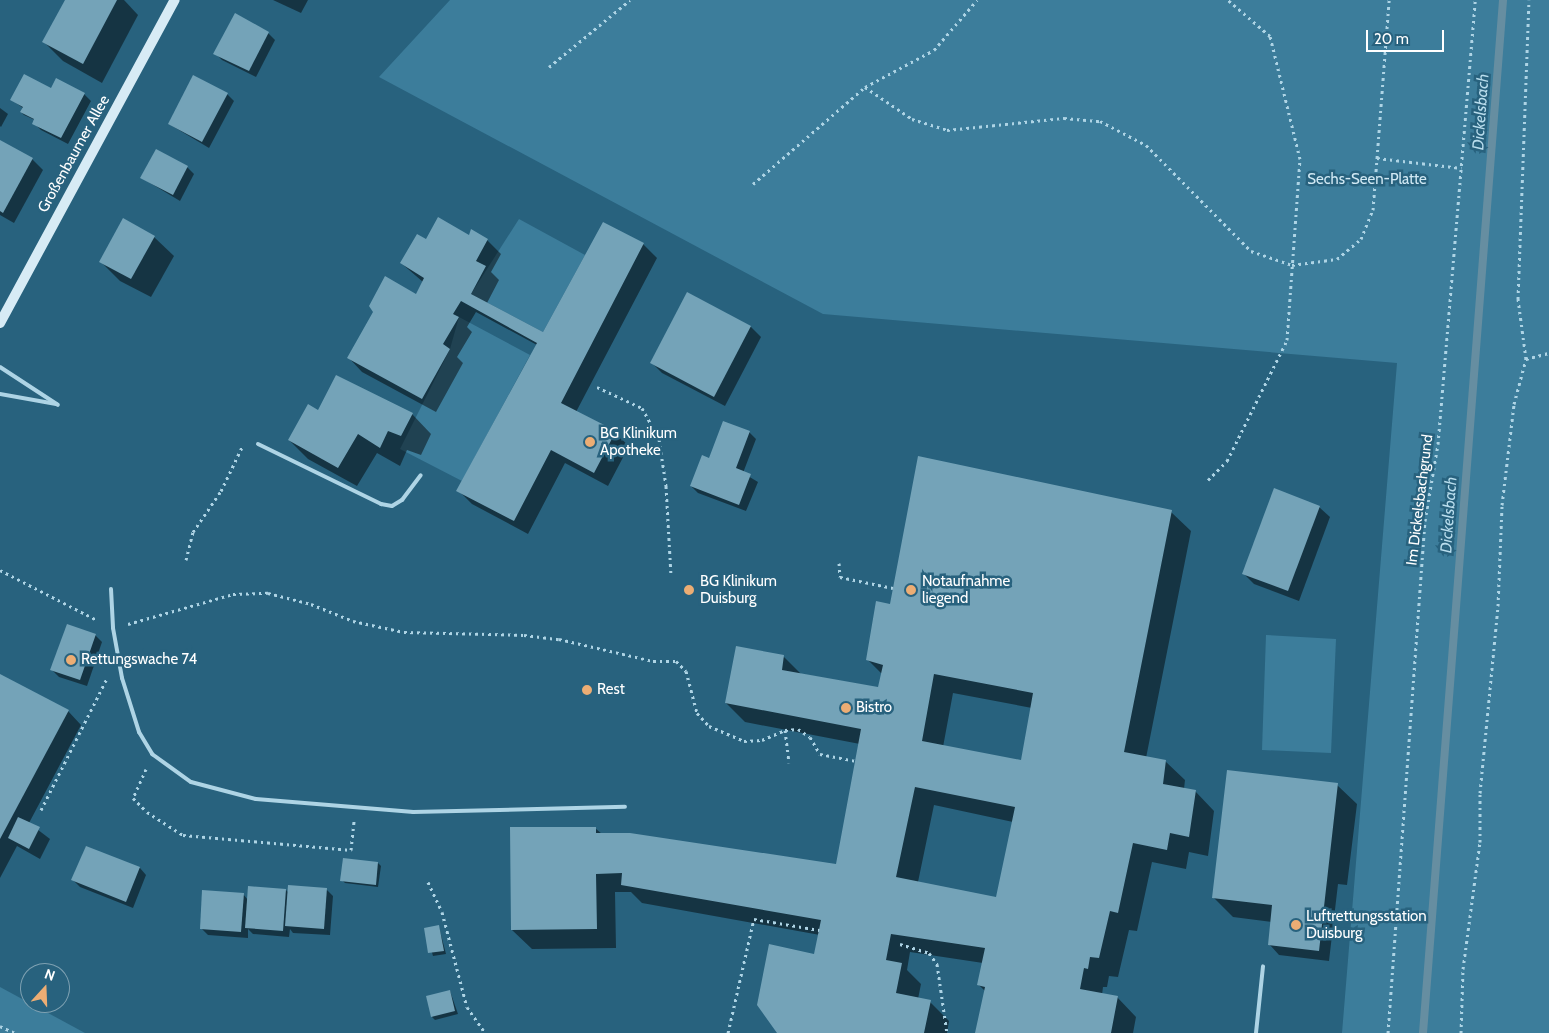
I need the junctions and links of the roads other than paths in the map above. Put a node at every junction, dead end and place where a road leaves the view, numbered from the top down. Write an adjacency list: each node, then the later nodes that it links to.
1 (175, 0): 2 (main road, Großenbaumer Allee)
2 (0, 323)
3 (0, 366): 4 (lane)
4 (0, 394)
5 (258, 444): 6 (lane)
6 (421, 475)
7 (112, 589): 8 (lane)
8 (625, 807)
9 (1263, 966): 10 (lane)
10 (1256, 1033)

